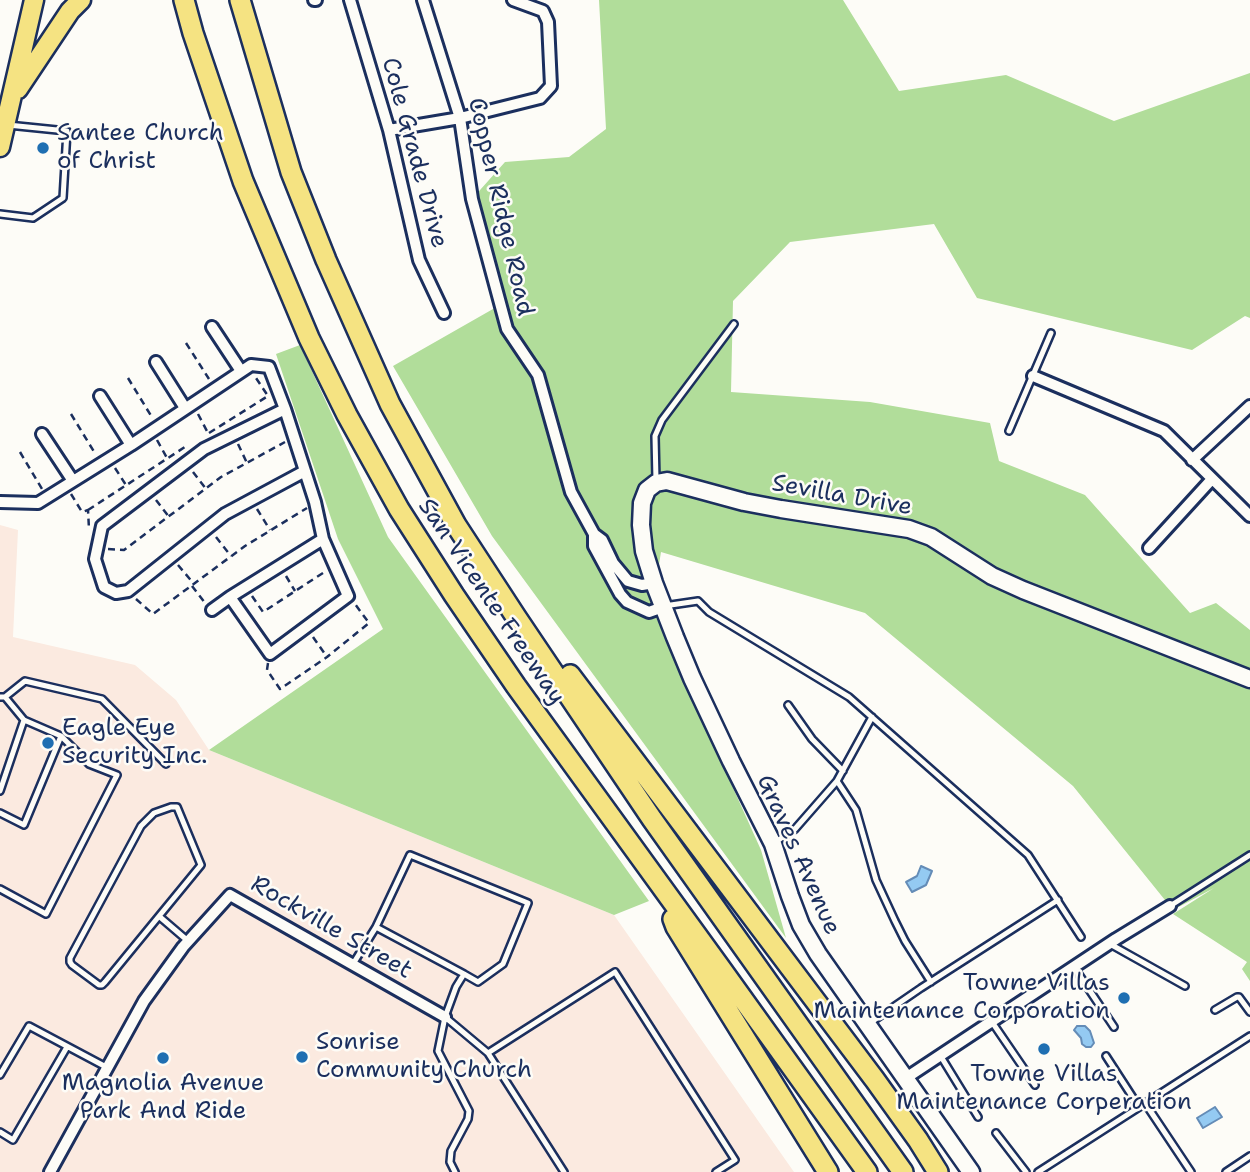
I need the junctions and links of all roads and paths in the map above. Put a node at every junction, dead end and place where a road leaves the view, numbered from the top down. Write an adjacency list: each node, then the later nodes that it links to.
1 (34, 0): 8 (main road)
2 (81, 0): 8 (main road)
3 (184, 0): 95 (highway, San Vicente Freeway)
4 (240, 0): 58 (highway, San Vicente Freeway)
5 (350, 0): 11 (street, Cole Grade Drive)
6 (423, 0): 9 (street, Copper Ridge Road)
7 (513, 0): 9 (street)
8 (12, 98): 10 (main road)
9 (460, 118): 11 (street); 62 (street, Copper Ridge Road)
10 (5, 125): 12 (main road); 13 (lane)
11 (389, 130): 14 (street, Cole Grade Drive)
12 (0, 147)
13 (0, 214)
14 (444, 313)
15 (734, 324): 47 (lane)
16 (212, 327): 20 (street)
17 (1051, 333): 21 (lane)
18 (186, 343): 23 (path)
19 (156, 362): 25 (street)
20 (245, 369): 25 (street); 25 (path); 27 (street)
21 (1033, 376): 31 (lane); 41 (street)
22 (128, 378): 29 (path)
23 (211, 382)
24 (100, 396): 35 (street)
25 (189, 406): 30 (street)
26 (1250, 406): 41 (street)
27 (285, 409): 33 (street); 34 (street)
28 (71, 414): 38 (path)
29 (153, 419)
30 (152, 431): 35 (street); 40 (path)
31 (1009, 431)
32 (42, 434): 46 (street)
33 (233, 434): 42 (street); 43 (path)
34 (294, 437): 43 (path); 44 (street)
35 (131, 446): 39 (street)
36 (188, 446): 40 (path)
37 (20, 452): 49 (path)
38 (96, 455)
39 (109, 458): 46 (street); 48 (path)
40 (167, 458): 48 (path)
41 (1192, 460): 45 (street)
42 (186, 462): 50 (path); 51 (street)
43 (247, 463): 50 (path)
44 (305, 471): 52 (street); 54 (street)
45 (1212, 480): 56 (street); 64 (street)
46 (69, 483): 53 (street); 55 (path)
47 (656, 483): 70 (street); 82 (street, Sevilla Drive)
48 (126, 485): 55 (path)
49 (42, 489)
50 (206, 489): 57 (path)
51 (150, 490): 57 (path); 61 (street)
52 (251, 500): 59 (street); 60 (path)
53 (0, 502)
54 (315, 502): 60 (path); 63 (street)
55 (88, 510): 61 (path)
56 (1250, 516)
57 (169, 517): 65 (path)
58 (456, 524): 135 (highway, San Vicente Freeway); 136 (highway)
59 (209, 527): 66 (path); 67 (street)
60 (270, 530): 66 (path)
61 (100, 534): 65 (street)
62 (594, 534): 70 (street, Copper Ridge Road); 77 (street, Copper Ridge Road)
63 (323, 539): 68 (street); 69 (street)
64 (1150, 548)
65 (97, 549): 73 (street)
66 (231, 556): 71 (path)
67 (171, 557): 71 (path); 73 (street)
68 (335, 565): 74 (path); 75 (street)
69 (279, 566): 72 (street); 74 (path)
70 (654, 583): 77 (street)
71 (193, 585): 73 (path); 78 (path)
72 (246, 587): 74 (path); 76 (street)
73 (128, 591)
74 (295, 591)
75 (348, 596): 79 (street); 80 (path)
76 (230, 597): 78 (street); 79 (street)
77 (663, 607): 85 (lane); 93 (street, Graves Avenue)
78 (212, 610)
79 (306, 628): 80 (path)
80 (327, 657): 81 (path)
81 (267, 670)
82 (1250, 679)
83 (2, 697): 86 (lane); 88 (lane)
84 (788, 705): 89 (lane)
85 (872, 717): 89 (lane); 97 (lane)
86 (24, 720): 87 (lane); 91 (lane)
87 (61, 736): 92 (lane); 96 (lane)
88 (166, 764)
89 (843, 771): 90 (lane)
90 (837, 781): 93 (lane); 107 (lane)
91 (1, 786)
92 (0, 813)
93 (773, 844): 113 (street, Graves Avenue)
94 (1250, 855): 98 (lane)
95 (657, 880): 133 (highway); 134 (highway, San Vicente Freeway)
96 (0, 889)
97 (1058, 900): 101 (lane); 107 (lane)
98 (1170, 906): 103 (street)
99 (160, 917): 99 (lane); 102 (lane)
100 (376, 927): 104 (lane); 106 (lane); 106 (lane)
101 (1081, 937)
102 (188, 941): 104 (street, Rockville Street); 120 (street, Rockville Street)
103 (1110, 944): 105 (street); 108 (lane)
104 (353, 964): 111 (street, Rockville Street)
105 (1074, 967): 112 (street); 114 (lane)
106 (464, 974): 111 (lane)
107 (931, 982): 113 (lane)
108 (1185, 986)
109 (1215, 1010): 110 (lane)
110 (1250, 1012)
111 (445, 1017): 117 (lane); 130 (lane)
112 (992, 1021): 118 (street); 123 (lane)
113 (867, 1025): 122 (street, Graves Avenue)
114 (1114, 1027)
115 (1250, 1036): 124 (lane)
116 (67, 1047): 120 (lane); 121 (lane); 126 (lane)
117 (488, 1053): 131 (lane); 132 (lane)
118 (940, 1055): 122 (street); 125 (lane)
119 (1106, 1056): 124 (lane)
120 (108, 1068): 129 (street, Rockville Street)
121 (0, 1075)
122 (906, 1078): 137 (street, Graves Avenue)
123 (1035, 1085)
124 (1142, 1105): 139 (lane); 140 (lane)
125 (978, 1117)
126 (0, 1132)
127 (996, 1133): 138 (lane)
128 (1250, 1156): 141 (lane)
129 (50, 1172)
130 (455, 1172)
131 (564, 1172)
132 (716, 1172)
133 (828, 1172)
134 (867, 1172)
135 (903, 1172)
136 (938, 1172)
137 (971, 1172)
138 (1026, 1172)
139 (1038, 1172)
140 (1191, 1172)
141 (1226, 1172)

